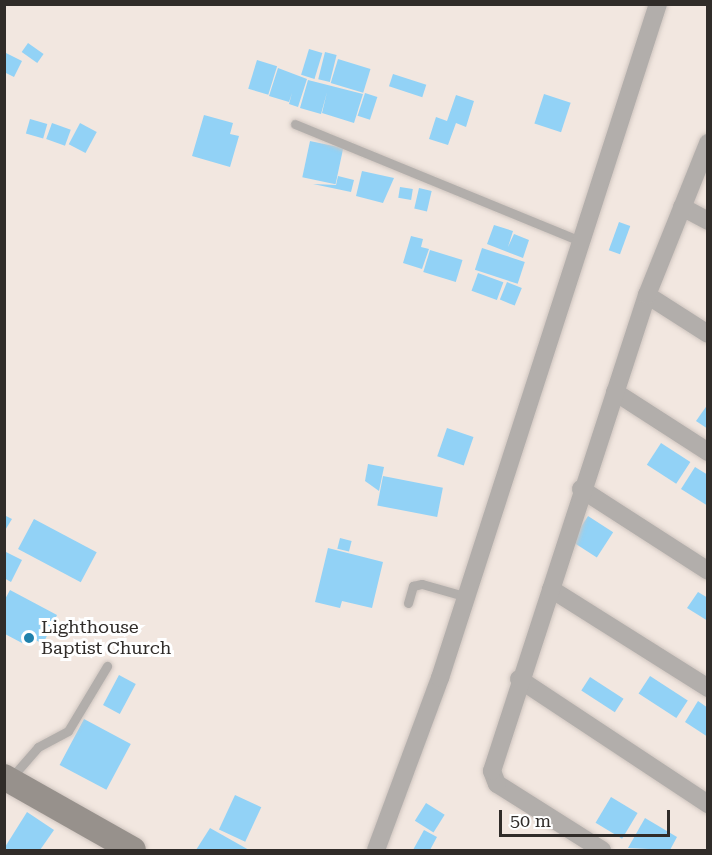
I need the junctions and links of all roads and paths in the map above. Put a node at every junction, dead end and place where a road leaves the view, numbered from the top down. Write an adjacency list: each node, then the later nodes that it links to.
1 (658, 4): 6 (street)
2 (295, 124): 6 (lane)
3 (708, 143): 4 (street)
4 (682, 207): 5 (street); 7 (street)
5 (708, 221)
6 (583, 242): 14 (street)
7 (647, 295): 8 (street); 9 (street)
8 (708, 333)
9 (615, 392): 10 (street); 11 (street)
10 (708, 452)
11 (581, 489): 12 (street); 13 (street)
12 (708, 571)
13 (551, 589): 17 (street); 18 (street)
14 (464, 596): 15 (lane); 22 (street)
15 (408, 603)
16 (107, 666): 19 (lane)
17 (519, 679): 20 (street); 23 (street)
18 (708, 688)
19 (7, 779): 21 (main road)
20 (708, 804)
21 (133, 850)
22 (376, 850)
23 (602, 850)

